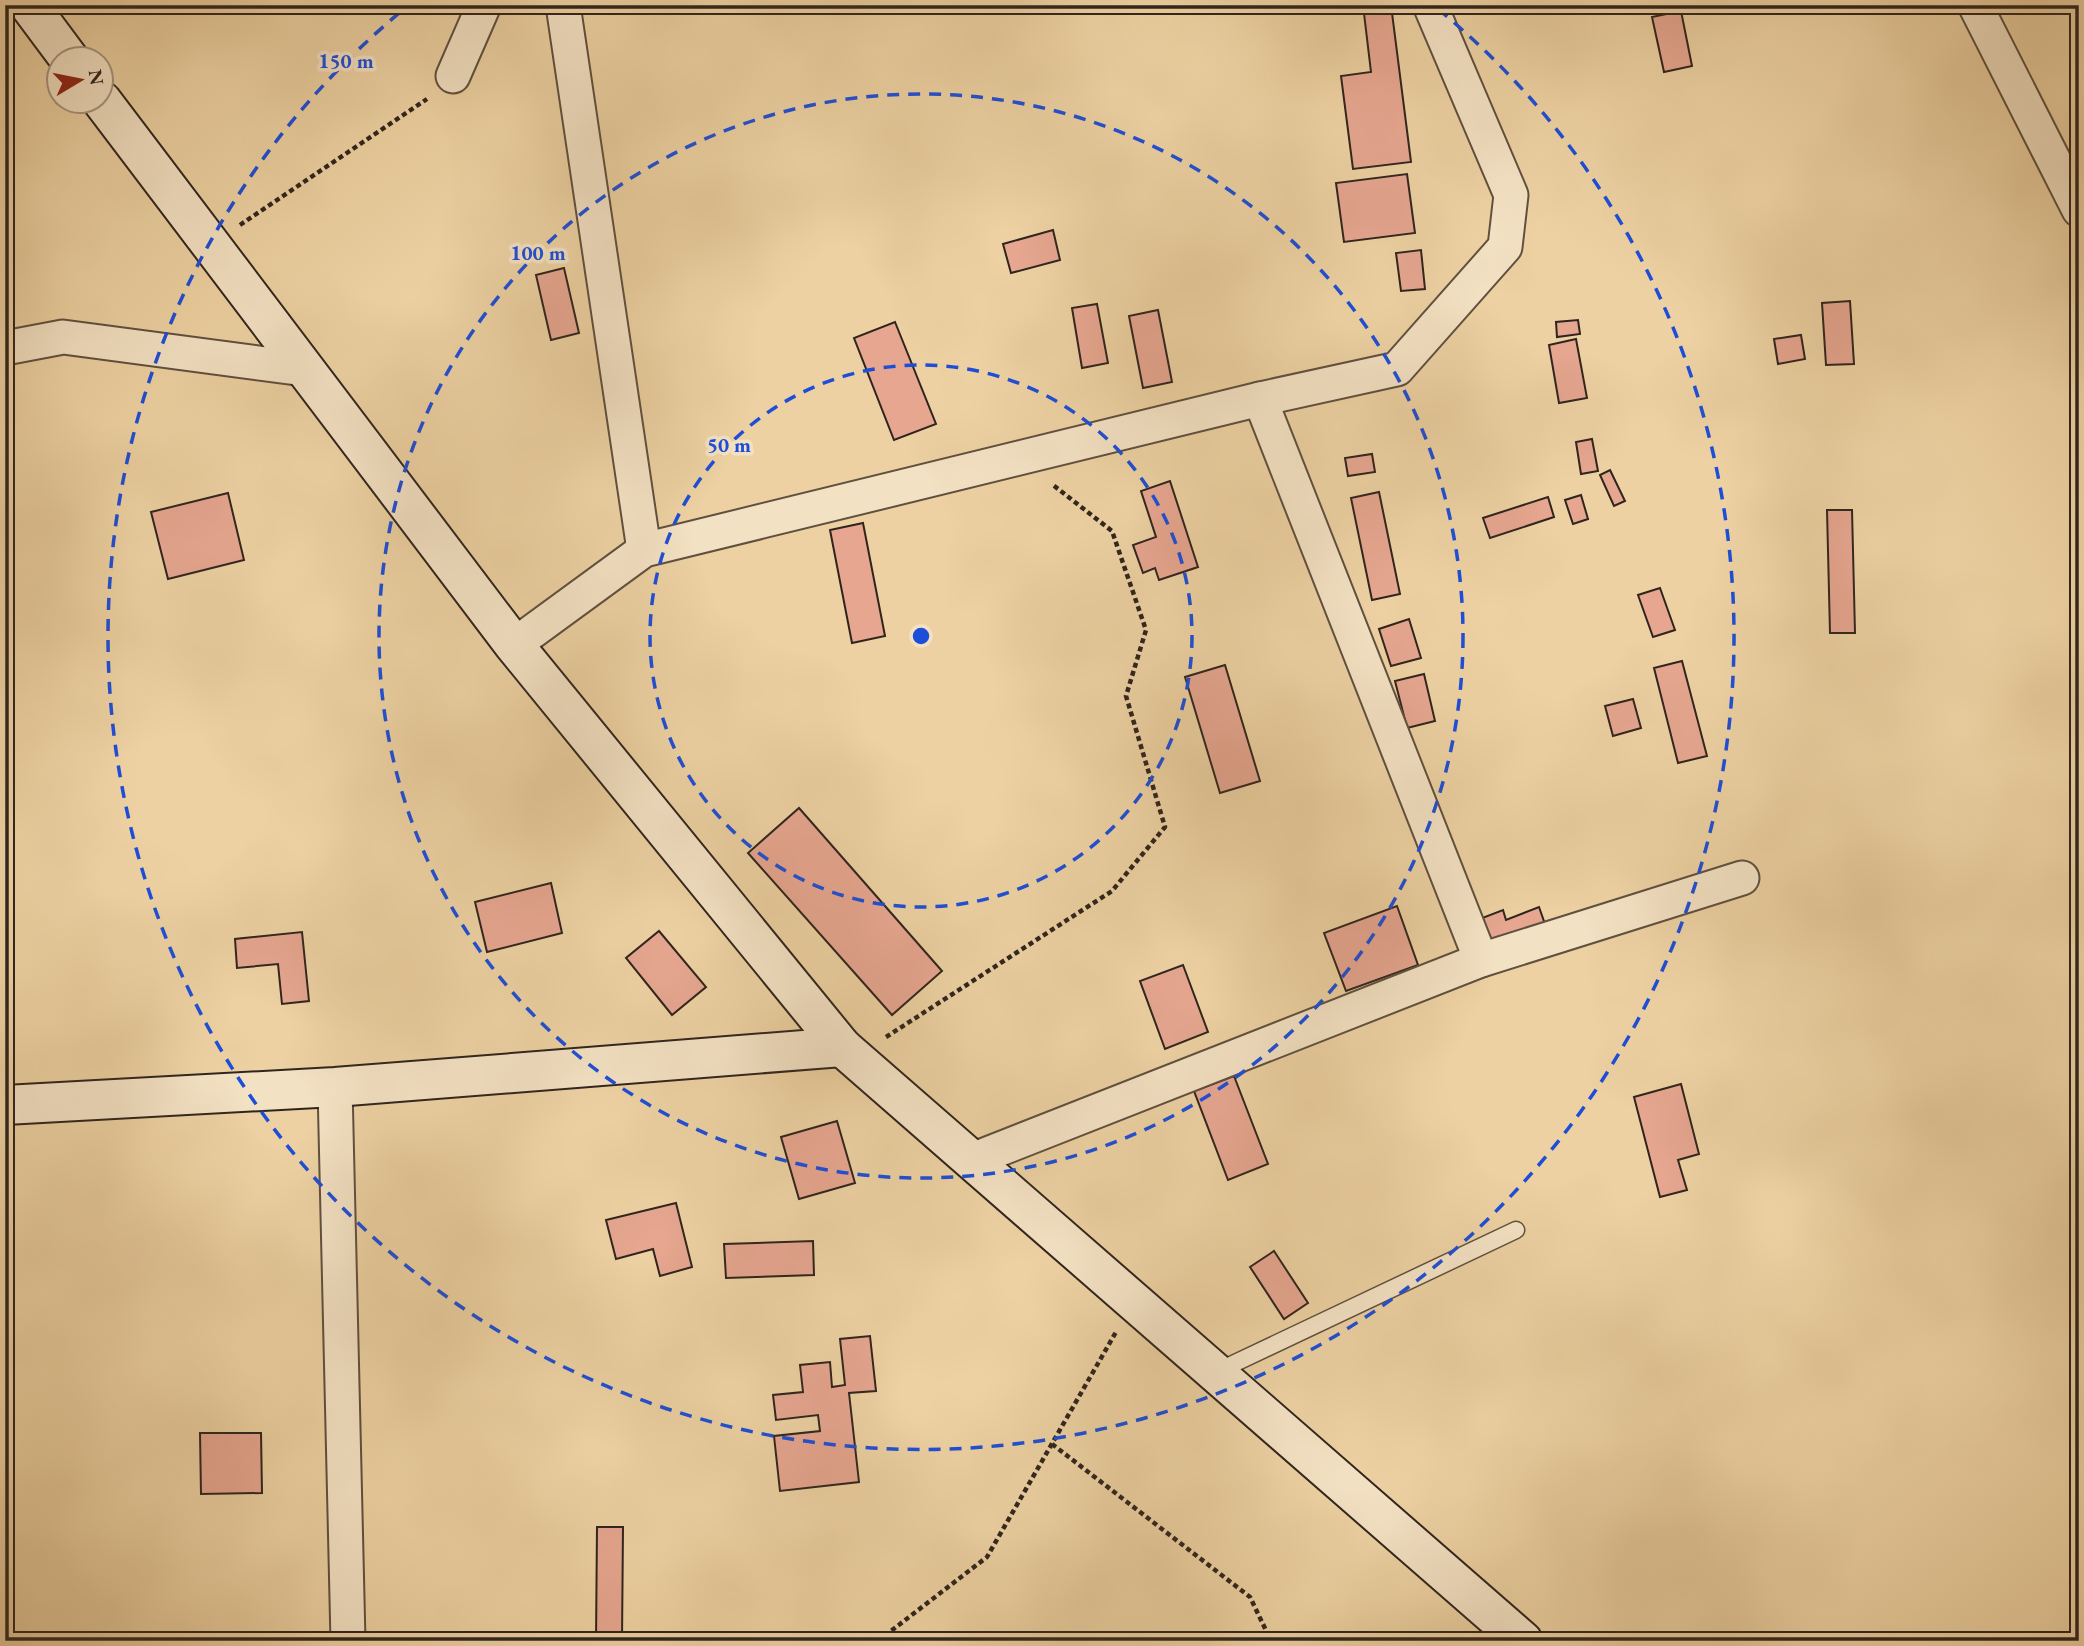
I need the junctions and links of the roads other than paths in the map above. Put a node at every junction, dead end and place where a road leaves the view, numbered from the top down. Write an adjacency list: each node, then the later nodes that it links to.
1 (29, 5): 6 (street)
2 (484, 5): 7 (street)
3 (563, 5): 13 (street)
4 (1430, 5): 12 (street)
5 (1975, 5): 9 (street)
6 (60, 46)
7 (453, 76)
8 (113, 116): 11 (street)
9 (2079, 210)
10 (5, 348): 11 (street)
11 (304, 369): 14 (street)
12 (1260, 399): 13 (street); 16 (street)
13 (644, 551): 14 (street)
14 (514, 645): 17 (street)
15 (1742, 878): 16 (street)
16 (1481, 960): 20 (street)
17 (848, 1052): 18 (street); 20 (street)
18 (335, 1087): 19 (street); 23 (street)
19 (5, 1105)
20 (972, 1160): 22 (street)
21 (1517, 1230): 22 (lane)
22 (1216, 1372): 24 (street)
23 (348, 1641)
24 (1523, 1641)

